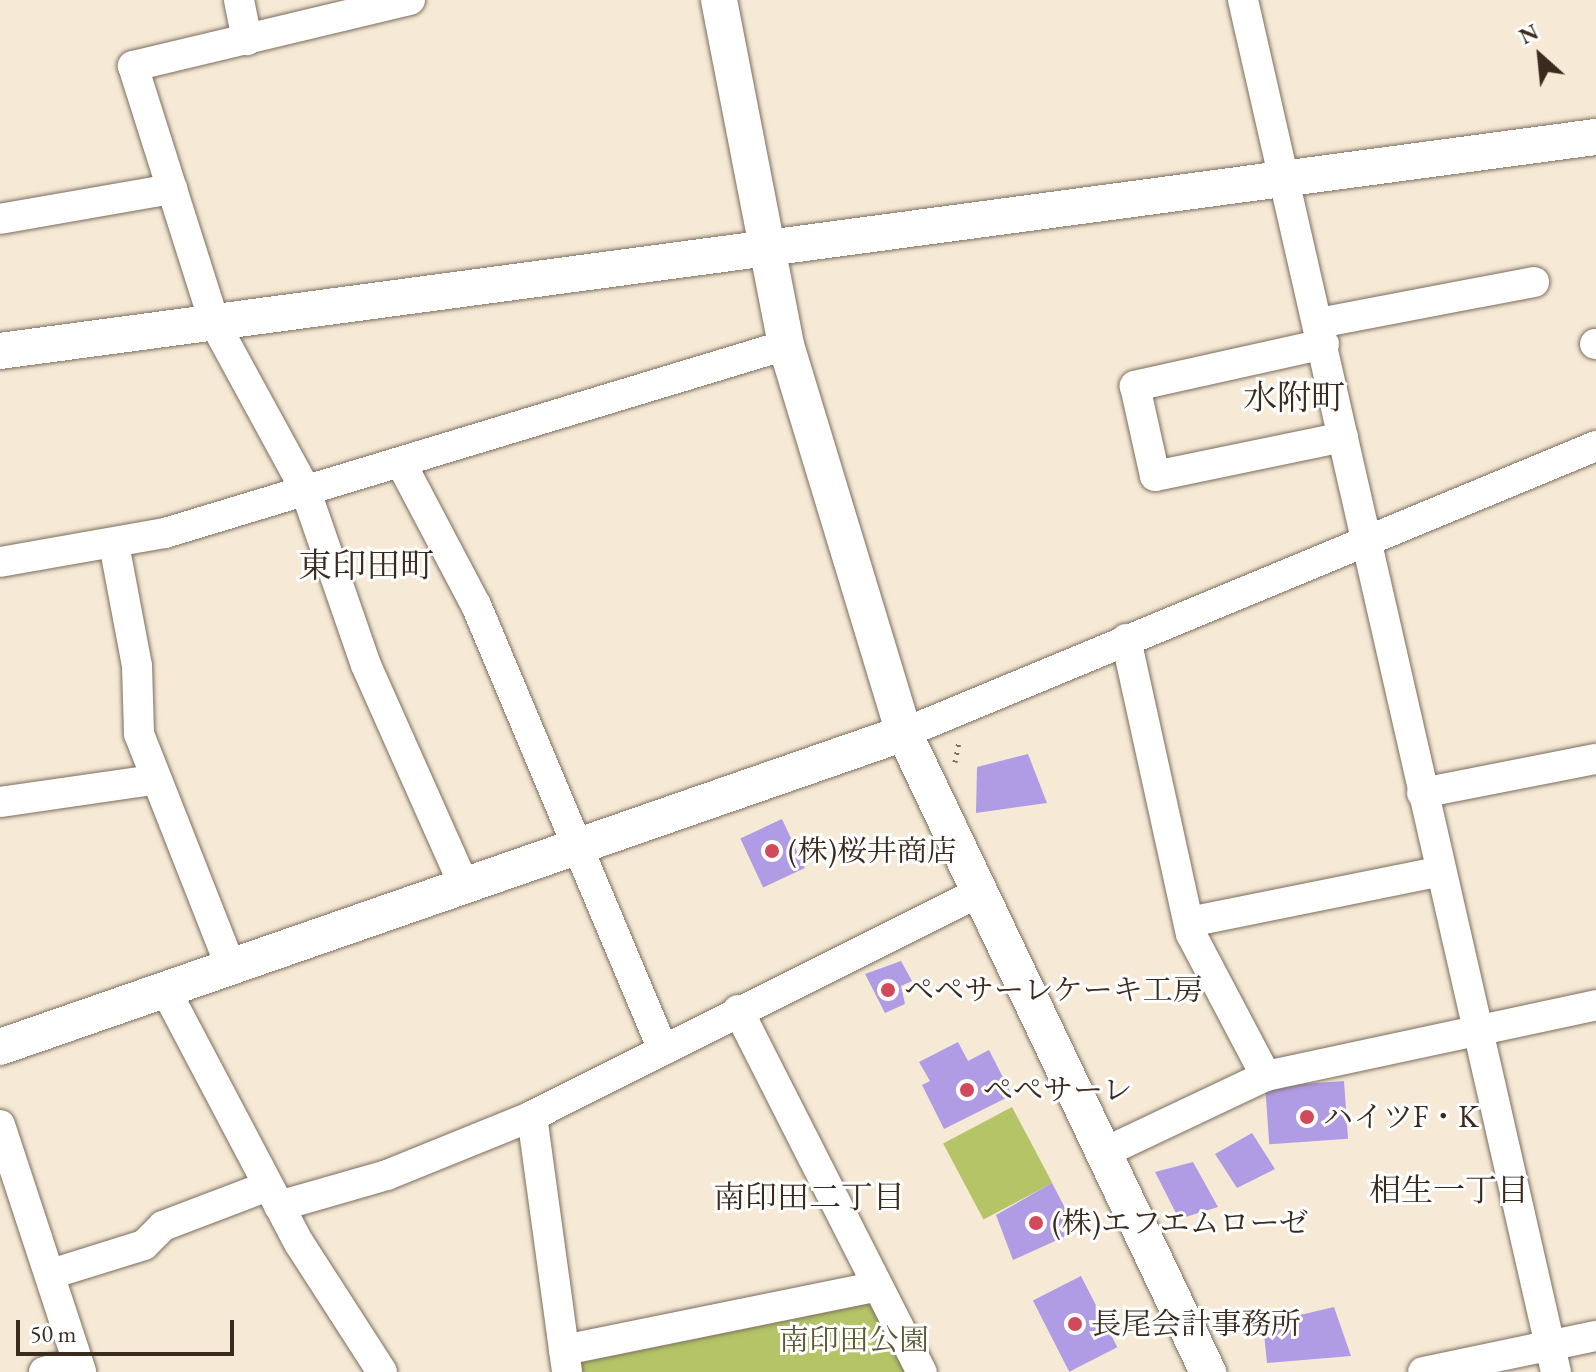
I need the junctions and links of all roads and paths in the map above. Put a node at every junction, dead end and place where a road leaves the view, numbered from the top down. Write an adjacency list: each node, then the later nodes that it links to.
1 (239, 0): 5 (street)
2 (410, 0): 5 (street)
3 (719, 0): 10 (street)
4 (1243, 0): 7 (street)
5 (247, 40): 8 (street)
6 (1596, 137): 7 (street)
7 (1284, 181): 10 (street); 13 (street)
8 (172, 189): 9 (street); 12 (street)
9 (0, 219)
10 (769, 252): 12 (street); 14 (street)
11 (1534, 282): 13 (street)
12 (214, 322): 15 (street); 19 (street)
13 (1322, 334): 16 (street); 16 (street)
14 (786, 345): 18 (street); 24 (street)
15 (0, 351)
16 (1343, 437): 20 (street)
17 (1596, 446): 20 (street)
18 (401, 463): 19 (street); 29 (street)
19 (305, 489): 21 (street); 31 (street)
20 (1366, 539): 23 (street); 27 (street)
21 (114, 544): 22 (street); 26 (street)
22 (0, 562)
23 (1126, 639): 24 (street); 33 (street)
24 (904, 733): 29 (street); 32 (street)
25 (1596, 759): 27 (street)
26 (153, 780): 28 (street); 34 (street)
27 (1422, 793): 30 (street)
28 (0, 802)
29 (573, 844): 31 (street); 40 (street)
30 (1438, 872): 33 (street); 38 (street)
31 (463, 883): 34 (street)
32 (978, 893): 37 (street); 44 (street)
33 (1189, 922): 41 (street)
34 (231, 967): 35 (street)
35 (165, 989): 39 (street); 45 (street)
36 (1596, 1005): 38 (street)
37 (738, 1010): 40 (street); 47 (street)
38 (1475, 1031): 41 (street); 49 (street)
39 (0, 1047)
40 (663, 1050): 42 (street)
41 (1266, 1076): 44 (street)
42 (532, 1116): 45 (street); 50 (street)
43 (0, 1125): 46 (street)
44 (1101, 1154): 55 (street)
45 (273, 1196): 46 (street); 53 (street)
46 (51, 1274): 51 (street)
47 (878, 1286): 50 (street); 54 (street)
48 (1596, 1336): 49 (street)
49 (1552, 1360): 56 (street)
50 (566, 1361)
51 (79, 1367): 52 (street)
52 (44, 1372)
53 (382, 1372)
54 (922, 1372)
55 (1208, 1372)
56 (1423, 1372)

